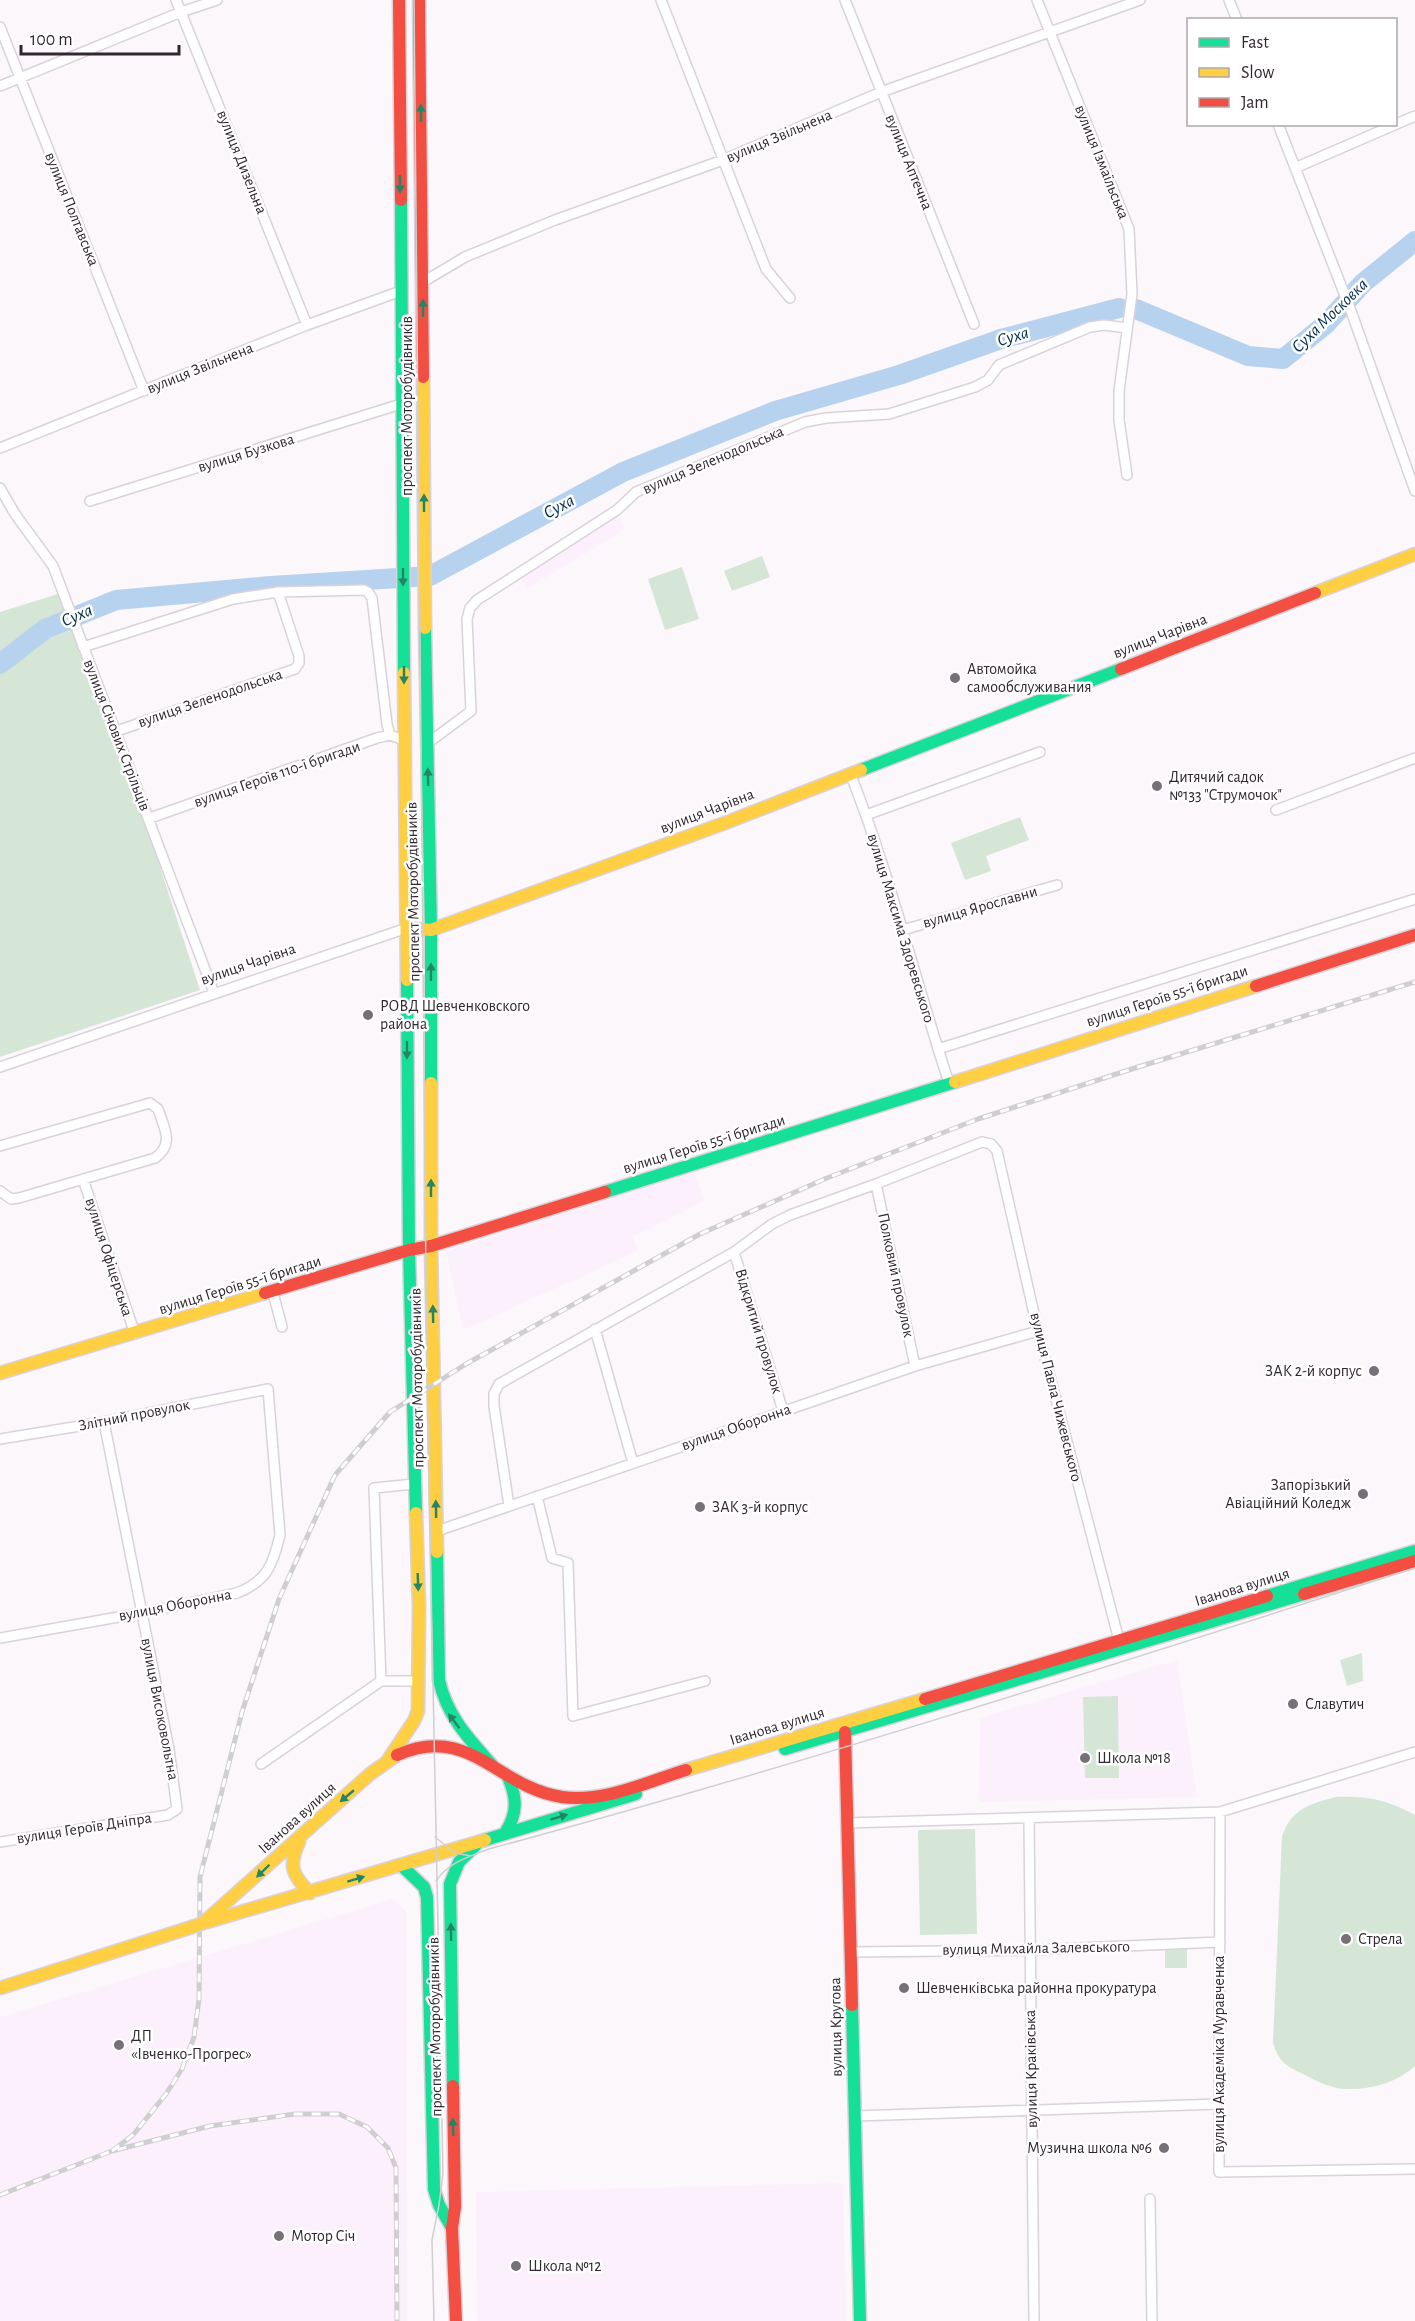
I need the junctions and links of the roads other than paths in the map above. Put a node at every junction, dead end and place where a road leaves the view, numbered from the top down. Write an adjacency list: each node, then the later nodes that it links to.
1 (176, 0): 10 (street, вулиця Дизельна)
2 (217, 0): 10 (street)
3 (399, 0): 24 (main road, проспект Моторобудівників, one-way to 24)
4 (419, 0): 23 (main road, проспект Моторобудівників, one-way to 4)
5 (661, 0): 21 (street)
6 (845, 0): 16 (street, вулиця Аптечна)
7 (1037, 0): 13 (street, вулиця Ізмаїльська)
8 (1140, 0): 13 (street, вулиця Звільнена)
9 (1229, 0): 11 (street)
10 (181, 12): 14 (street); 27 (street, вулиця Дизельна)
11 (1236, 18)
12 (0, 27): 14 (street, вулиця Полтавська)
13 (1050, 33): 16 (street, вулиця Звільнена); 28 (street, вулиця Ізмаїльська)
14 (20, 78): 15 (street); 29 (street, вулиця Полтавська)
15 (0, 86)
16 (881, 92): 21 (street, вулиця Звільнена); 26 (street, вулиця Аптечна)
17 (1415, 116): 18 (street)
18 (1397, 124)
19 (1279, 126): 22 (street)
20 (1392, 126): 22 (street)
21 (723, 160): 23 (street, вулиця Звільнена); 25 (street)
22 (1295, 168): 34 (street)
23 (423, 282): 42 (main road, проспект Моторобудівників, one-way to 23)
24 (401, 291): 27 (street, вулиця Звільнена); 30 (main road, проспект Моторобудівників)
25 (790, 298)
26 (974, 324)
27 (307, 325): 29 (street, вулиця Звільнена)
28 (1127, 328): 32 (street, вулиця Ізмаїльська); 42 (street, вулиця Зеленодольська)
29 (144, 391): 31 (street, вулиця Звільнена)
30 (402, 404): 35 (street, вулиця Бузкова); 41 (main road, проспект Моторобудівників, one-way to 41)
31 (0, 448)
32 (1127, 475)
33 (0, 488): 38 (street, вулиця Січових Стрільців)
34 (1415, 491)
35 (90, 501)
36 (1415, 554): 45 (main road, вулиця Чарівна)
37 (278, 592): 38 (street); 39 (street, вулиця Зеленодольська); 40 (street)
38 (83, 646): 39 (street, вулиця Січових Стрільців)
39 (117, 731): 48 (street, вулиця Січових Стрільців)
40 (390, 735): 41 (street); 48 (street, вулиця Героїв 110-ї бригади)
41 (404, 740): 51 (main road, проспект Моторобудівників)
42 (428, 743): 52 (main road, проспект Моторобудівників, one-way to 42)
43 (1040, 752): 47 (street)
44 (1415, 758): 46 (street)
45 (850, 773): 47 (street, вулиця Максима Здоревського); 52 (main road, вулиця Чарівна)
46 (1276, 810)
47 (866, 815): 53 (street, вулиця Максима Здоревського)
48 (150, 818): 55 (street, вулиця Січових Стрільців)
49 (1057, 885): 53 (street, вулиця Ярославни)
50 (1415, 898): 56 (street)
51 (406, 928): 52 (main road, вулиця Чарівна); 55 (street, вулиця Чарівна); 64 (main road, проспект Моторобудівників, one-way to 64)
52 (431, 930): 63 (main road, проспект Моторобудівників, one-way to 52)
53 (903, 930): 56 (street, вулиця Максима Здоревського)
54 (1415, 935): 58 (main road, вулиця Героїв 55-ї бригади)
55 (214, 993): 57 (street, вулиця Чарівна)
56 (938, 1049): 58 (street, вулиця Максима Здоревського)
57 (0, 1067)
58 (948, 1083): 63 (main road, вулиця Героїв 55-ї бригади)
59 (0, 1146): 60 (street, вулиця Офіцерська)
60 (83, 1179): 62 (street, вулиця Офіцерська); 70 (street, вулиця Офіцерська)
61 (876, 1184): 65 (street); 69 (street, вулиця Павла Чижевського); 71 (street, Полковий провулок)
62 (0, 1191)
63 (431, 1246): 64 (main road, вулиця Героїв 55-ї бригади); 81 (main road, проспект Моторобудівників, one-way to 63)
64 (409, 1251): 66 (main road, вулиця Героїв 55-ї бригади); 78 (main road, проспект Моторобудівників)
65 (734, 1252): 68 (street); 74 (street, Відкритий провулок)
66 (273, 1293): 67 (street); 70 (main road, вулиця Героїв 55-ї бригади)
67 (282, 1327)
68 (595, 1329): 77 (street); 80 (street)
69 (1038, 1331): 71 (street, вулиця Оборонна); 86 (street, вулиця Павла Чижевського)
70 (135, 1334): 72 (main road, вулиця Героїв 55-ї бригади)
71 (915, 1366): 74 (street, вулиця Оборонна)
72 (0, 1373)
73 (268, 1389): 75 (street, Злітний провулок); 84 (street, вулиця Оборонна)
74 (783, 1411): 77 (street, вулиця Оборонна)
75 (104, 1422): 76 (street, Злітний провулок); 84 (street, вулиця Високовольтна)
76 (0, 1438)
77 (633, 1463): 79 (street, вулиця Оборонна)
78 (414, 1484): 87 (street); 88 (main road, проспект Моторобудівників, one-way to 88)
79 (537, 1496): 80 (street, вулиця Оборонна); 89 (street)
80 (509, 1506): 81 (street, вулиця Оборонна)
81 (437, 1531): 94 (main road, проспект Моторобудівників, one-way to 81)
82 (1415, 1551): 86 (main road, Іванова вулиця)
83 (1415, 1561): 86 (main road, Іванова вулиця)
84 (141, 1613): 85 (street, вулиця Оборонна); 97 (street, вулиця Високовольтна)
85 (0, 1638)
86 (1120, 1645): 90 (main road, Іванова вулиця); 95 (main road, Іванова вулиця)
87 (381, 1681): 88 (street); 93 (street)
88 (418, 1681): 92 (main road, проспект Моторобудівників)
89 (705, 1681)
90 (845, 1732): 99 (main road, вулиця Кругова); 101 (main road, Іванова вулиця, one-way to 90)
91 (1415, 1752): 96 (street)
92 (388, 1760): 94 (main road, Іванова вулиця); 100 (main road, Іванова вулиця, one-way to 100)
93 (261, 1764)
94 (492, 1765): 95 (main road, Іванова вулиця)
95 (508, 1777): 101 (main road)
96 (1220, 1812): 98 (street); 107 (street, вулиця Академіка Муравченка)
97 (168, 1815): 103 (street, вулиця Героїв Дніпра)
98 (1029, 1818): 99 (street); 108 (street, вулиця Краківська)
99 (847, 1823): 109 (main road, вулиця Кругова)
100 (305, 1831): 105 (main road); 106 (main road, Іванова вулиця, one-way to 106)
101 (505, 1833): 102 (main road, Іванова вулиця)
102 (484, 1839): 104 (main road, Іванова вулиця); 114 (main road, проспект Моторобудівників, one-way to 102)
103 (0, 1842)
104 (402, 1866): 105 (main road, Іванова вулиця, one-way to 104); 115 (main road, проспект Моторобудівників)
105 (310, 1893): 106 (main road, Іванова вулиця)
106 (198, 1925): 110 (main road, Іванова вулиця)
107 (1220, 1942): 108 (street, вулиця Михайла Залевського); 111 (street, вулиця Академіка Муравченка)
108 (1031, 1950): 109 (street, вулиця Михайла Залевського); 112 (street, вулиця Краківська)
109 (852, 1952): 113 (main road, вулиця Кругова)
110 (0, 1988)
111 (1219, 2104): 112 (street); 116 (street, вулиця Академіка Муравченка)
112 (1032, 2110): 113 (street); 121 (street, вулиця Краківська)
113 (855, 2116): 120 (main road, вулиця Кругова)
114 (454, 2167): 115 (main road); 118 (main road, проспект Моторобудівників)
115 (433, 2169): 118 (main road, проспект Моторобудівників)
116 (1415, 2169)
117 (1150, 2199): 122 (street)
118 (452, 2228): 119 (main road, проспект Моторобудівників)
119 (456, 2321)
120 (860, 2321)
121 (1034, 2321)
122 (1152, 2321)

